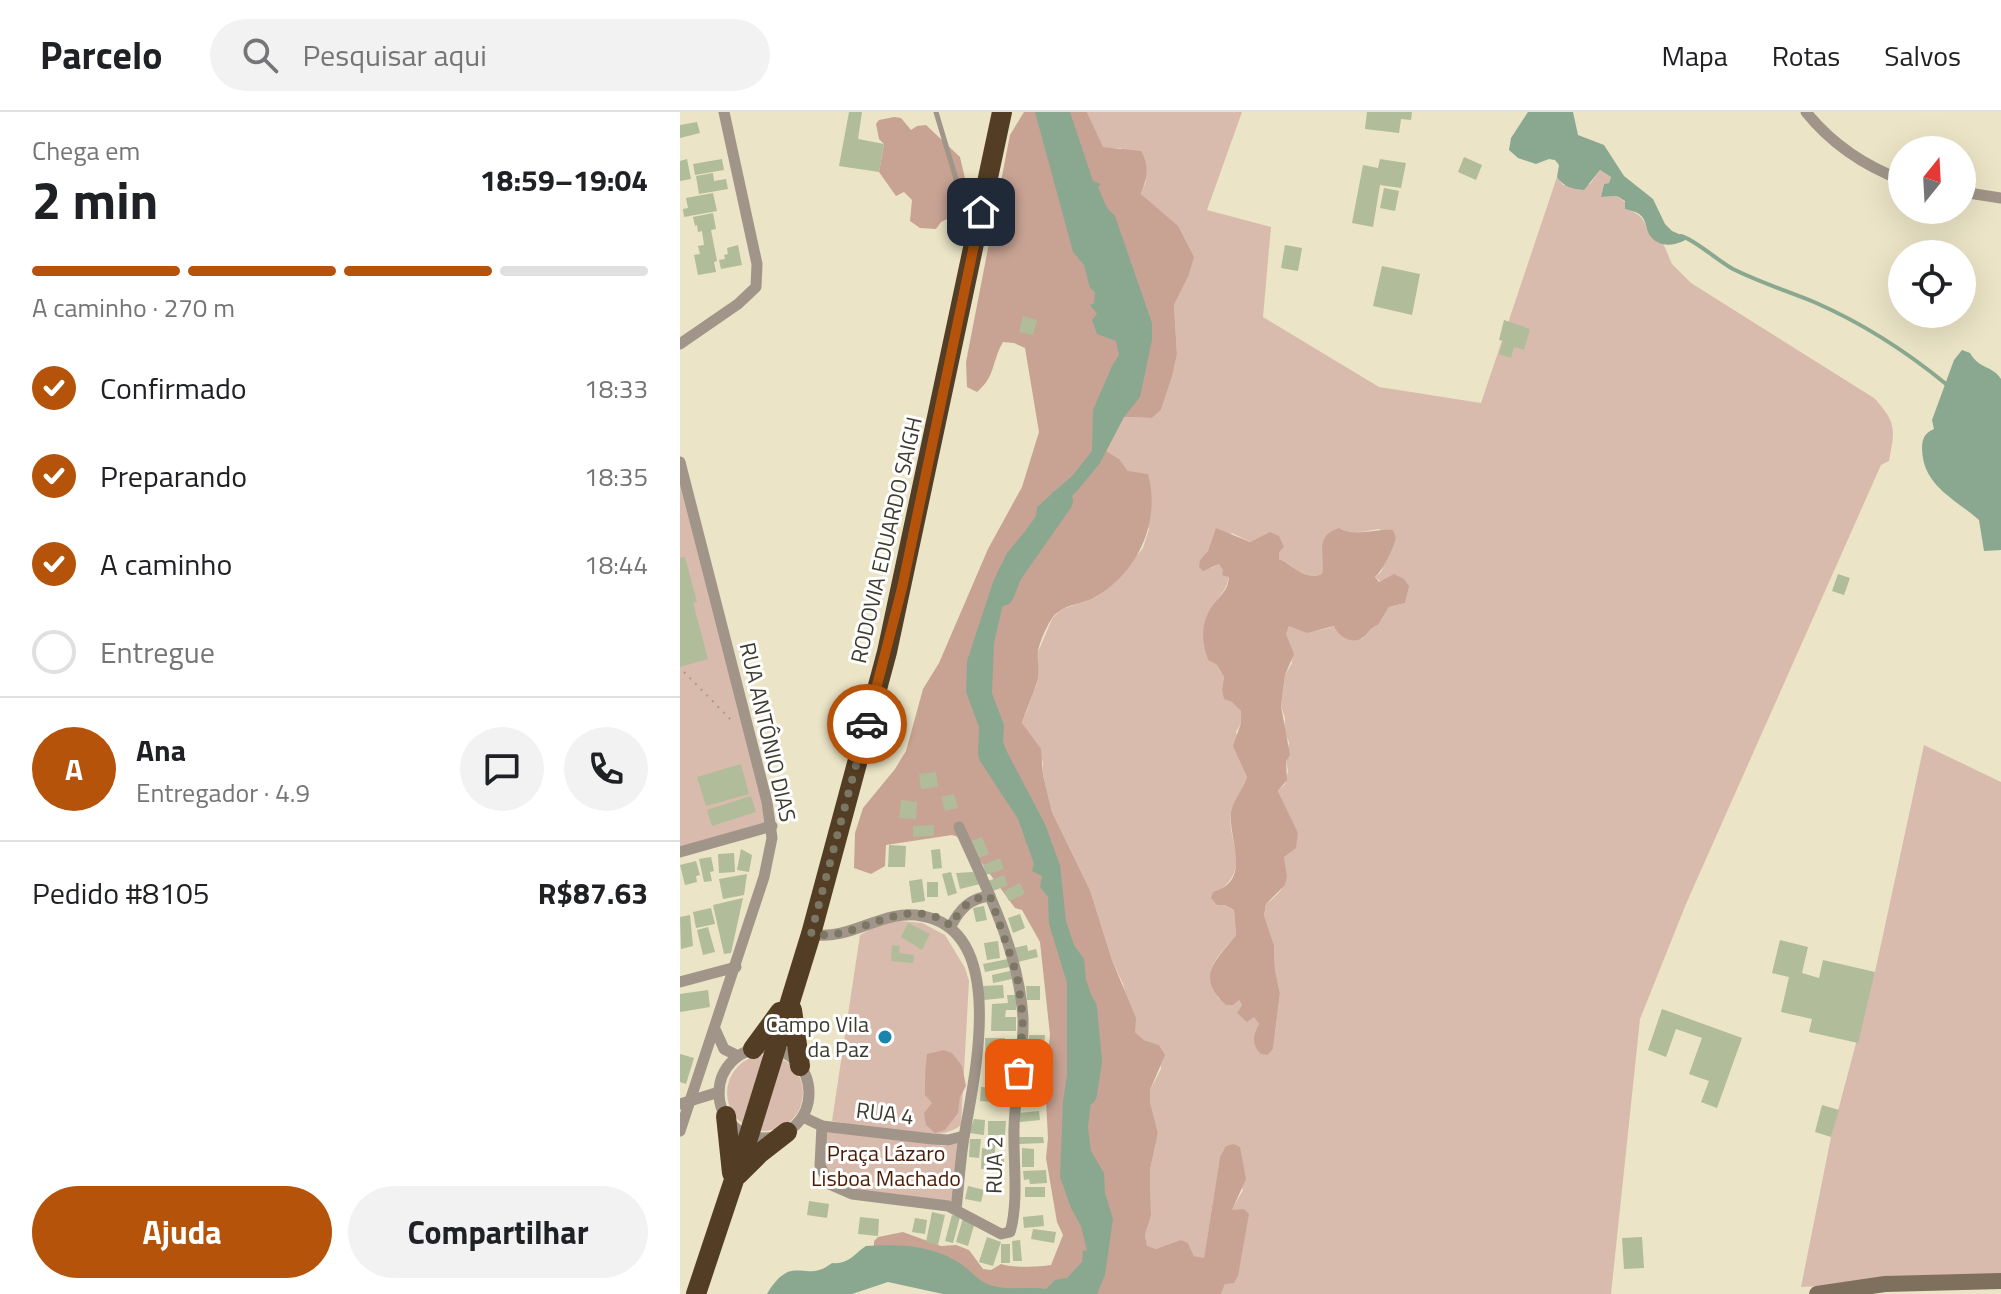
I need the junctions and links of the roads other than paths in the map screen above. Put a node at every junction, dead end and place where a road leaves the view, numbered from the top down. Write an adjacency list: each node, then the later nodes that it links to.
1 (724, 112): 9 (street)
2 (936, 112): 7 (lane)
3 (1002, 112): 7 (highway, RODOVIA EDUARDO SAIGH)
4 (1806, 112): 5 (street)
5 (1888, 174)
6 (1976, 194): 8 (street)
7 (985, 195): 16 (highway, RODOVIA EDUARDO SAIGH)
8 (2001, 198)
9 (680, 344)
10 (680, 462): 11 (street, RUA ANTÔNIO DIAS)
11 (772, 826): 13 (street); 17 (street, RUA ANTÔNIO DIAS)
12 (959, 827): 14 (street, RUA 2)
13 (680, 852)
14 (990, 896): 15 (street); 34 (street, RUA 2)
15 (951, 926): 16 (street); 32 (street)
16 (811, 934): 19 (highway, RODOVIA EDUARDO SAIGH)
17 (736, 967): 18 (street); 20 (street, RUA ANTÔNIO DIAS)
18 (680, 982)
19 (791, 995): 21 (highway, RODOVIA EDUARDO SAIGH); 22 (highway); 23 (highway)
20 (715, 1028): 22 (street); 25 (street, RUA ANTÔNIO DIAS)
21 (776, 1049): 22 (street); 23 (street); 31 (highway, RODOVIA EDUARDO SAIGH)
22 (746, 1053): 24 (street)
23 (800, 1066): 27 (street)
24 (719, 1092): 25 (street); 26 (street)
25 (685, 1102): 29 (street, RUA ANTÔNIO DIAS)
26 (726, 1116): 31 (street); 33 (highway)
27 (803, 1117): 28 (street, RUA 4); 30 (street)
28 (822, 1126): 32 (street, RUA 4); 34 (street)
29 (680, 1131)
30 (787, 1132): 31 (street); 33 (highway)
31 (749, 1135): 33 (highway, RODOVIA EDUARDO SAIGH)
32 (964, 1136): 34 (street)
33 (733, 1181): 36 (highway, RODOVIA EDUARDO SAIGH)
34 (956, 1209)
35 (2001, 1281): 37 (street)
36 (696, 1294)
37 (1817, 1294)

